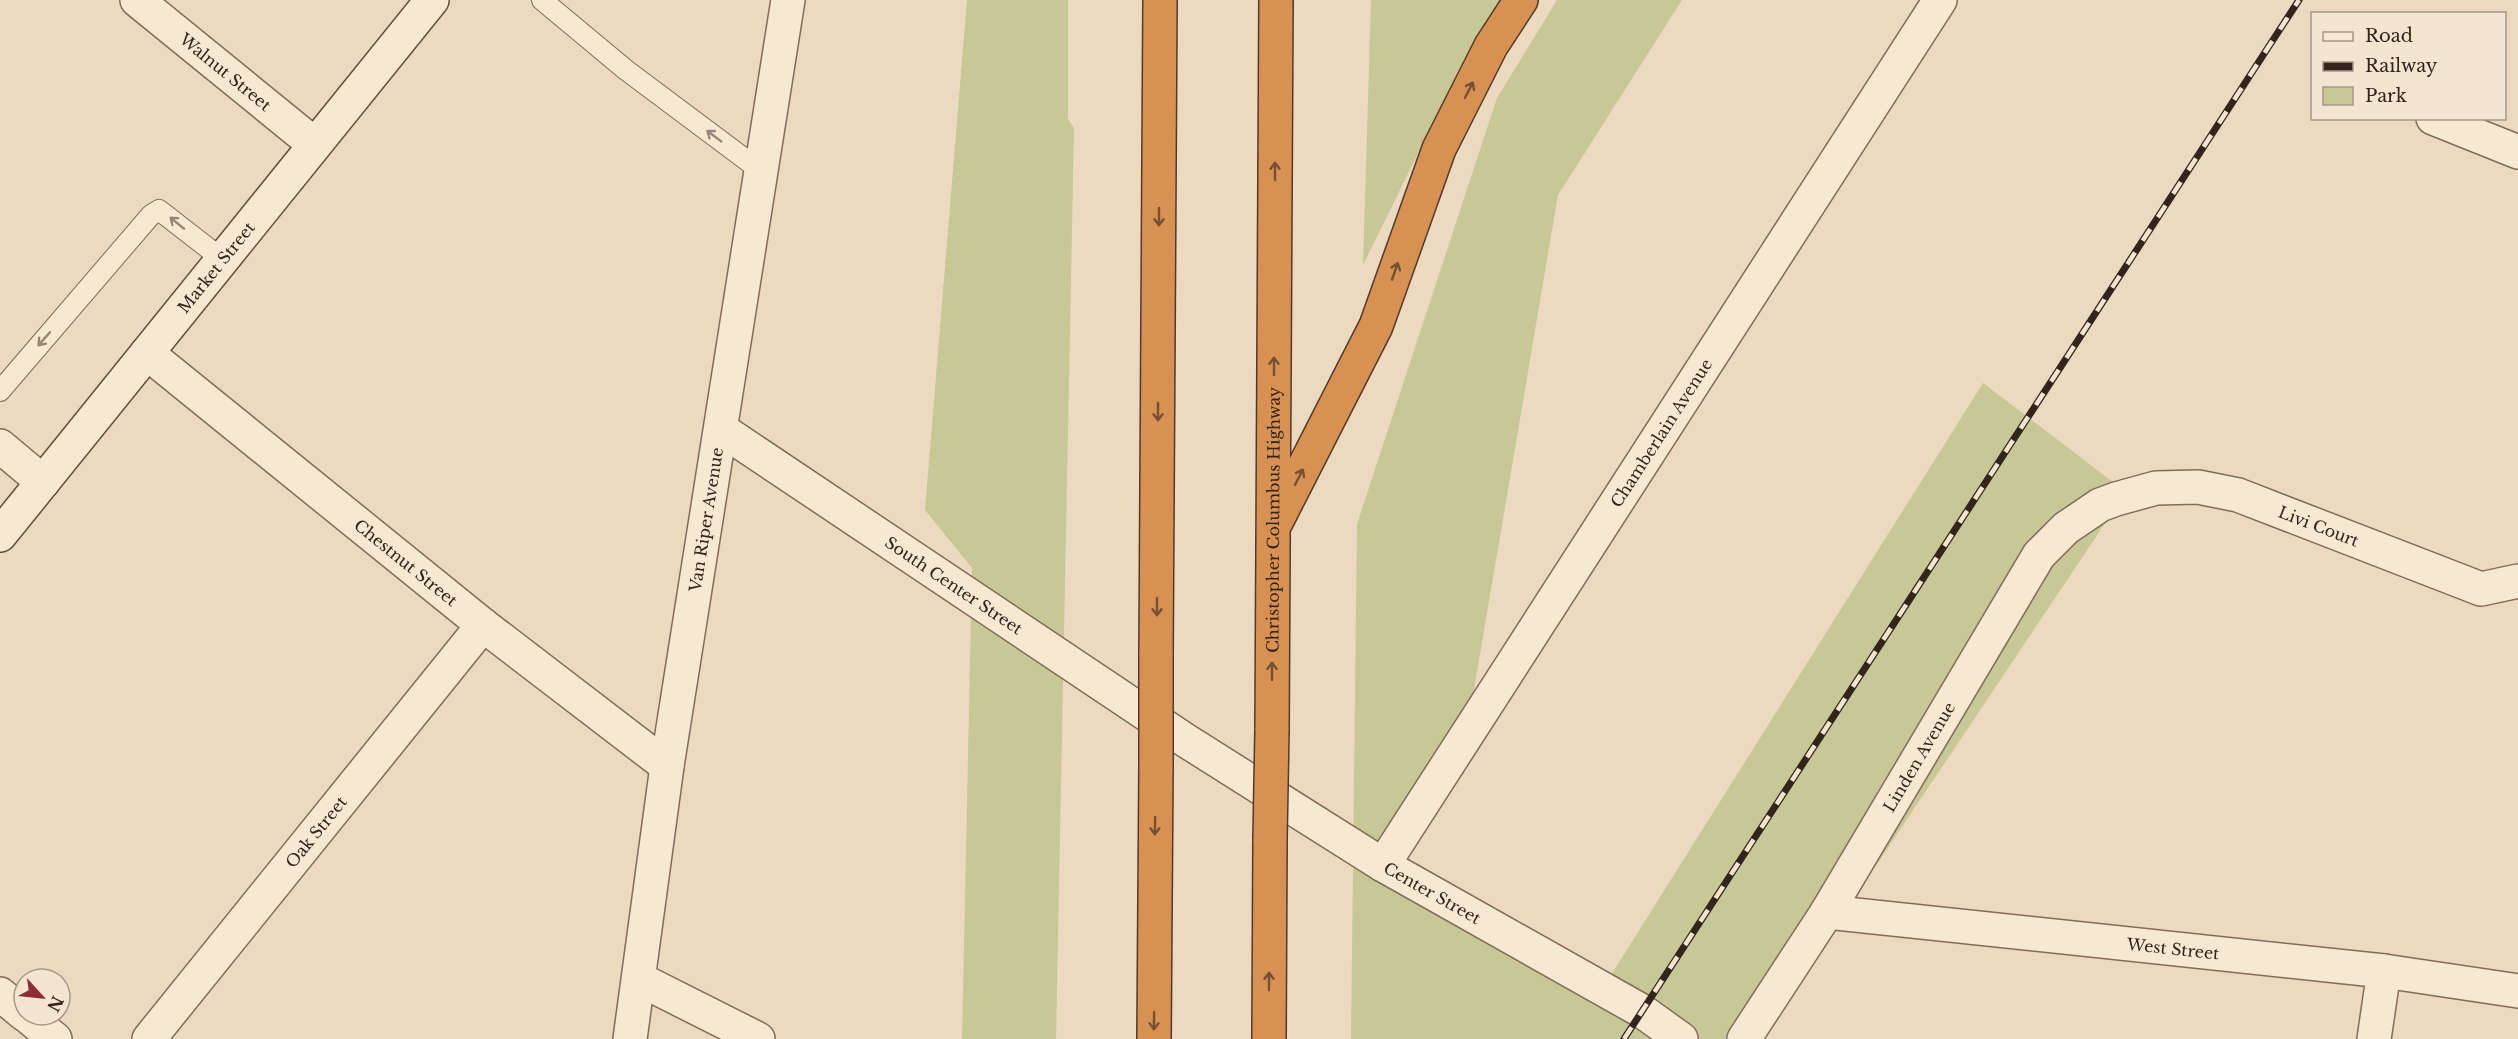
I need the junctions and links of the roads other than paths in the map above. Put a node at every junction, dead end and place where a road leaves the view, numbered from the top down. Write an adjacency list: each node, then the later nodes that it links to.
1 (137, 0): 11 (street, Walnut Street)
2 (432, 0): 11 (street, Market Street)
3 (542, 0): 14 (lane, one-way to 3)
4 (788, 0): 14 (street, Van Riper Avenue)
5 (1145, 0): 13 (highway)
6 (1160, 0): 13 (highway)
7 (1276, 0): 22 (highway, Christopher Columbus Highway, one-way to 7)
8 (1521, 0): 22 (highway, one-way to 8)
9 (1940, 0): 28 (street, Chamberlain Avenue)
10 (2438, 120): 12 (street)
11 (314, 144): 15 (street, Market Street)
12 (2518, 152)
13 (1160, 159): 40 (highway, one-way to 40, bridge)
14 (761, 171): 18 (street, Van Riper Avenue)
15 (222, 259): 16 (street, Market Street); 17 (lane, one-way to 17)
16 (147, 353): 20 (street, Market Street); 25 (street, Chestnut Street)
17 (0, 391)
18 (722, 430): 26 (street, South Center Street); 27 (street, Van Riper Avenue)
19 (0, 446): 20 (street)
20 (43, 482): 23 (street, Market Street)
21 (2116, 499): 24 (street, Livi Court); 29 (street, Linden Avenue)
22 (1272, 529): 41 (highway, Christopher Columbus Highway, one-way to 22, bridge)
23 (0, 535)
24 (2518, 581)
25 (483, 625): 27 (street, Chestnut Street); 37 (street, Oak Street)
26 (1185, 740): 28 (street, Center Street)
27 (667, 766): 31 (street, Van Riper Avenue)
28 (1383, 865): 42 (street, Center Street)
29 (1827, 912): 30 (street, West Street); 43 (street, Linden Avenue)
30 (2384, 971): 32 (street, West Street); 44 (street)
31 (639, 979): 38 (street, Van Riper Avenue); 39 (street)
32 (2518, 991)
33 (0, 994): 34 (street)
34 (12, 1004)
35 (41, 1027): 36 (street)
36 (55, 1039)
37 (149, 1039)
38 (630, 1039)
39 (758, 1039)
40 (1154, 1039)
41 (1269, 1039)
42 (1681, 1039)
43 (1744, 1039)
44 (2374, 1039)

